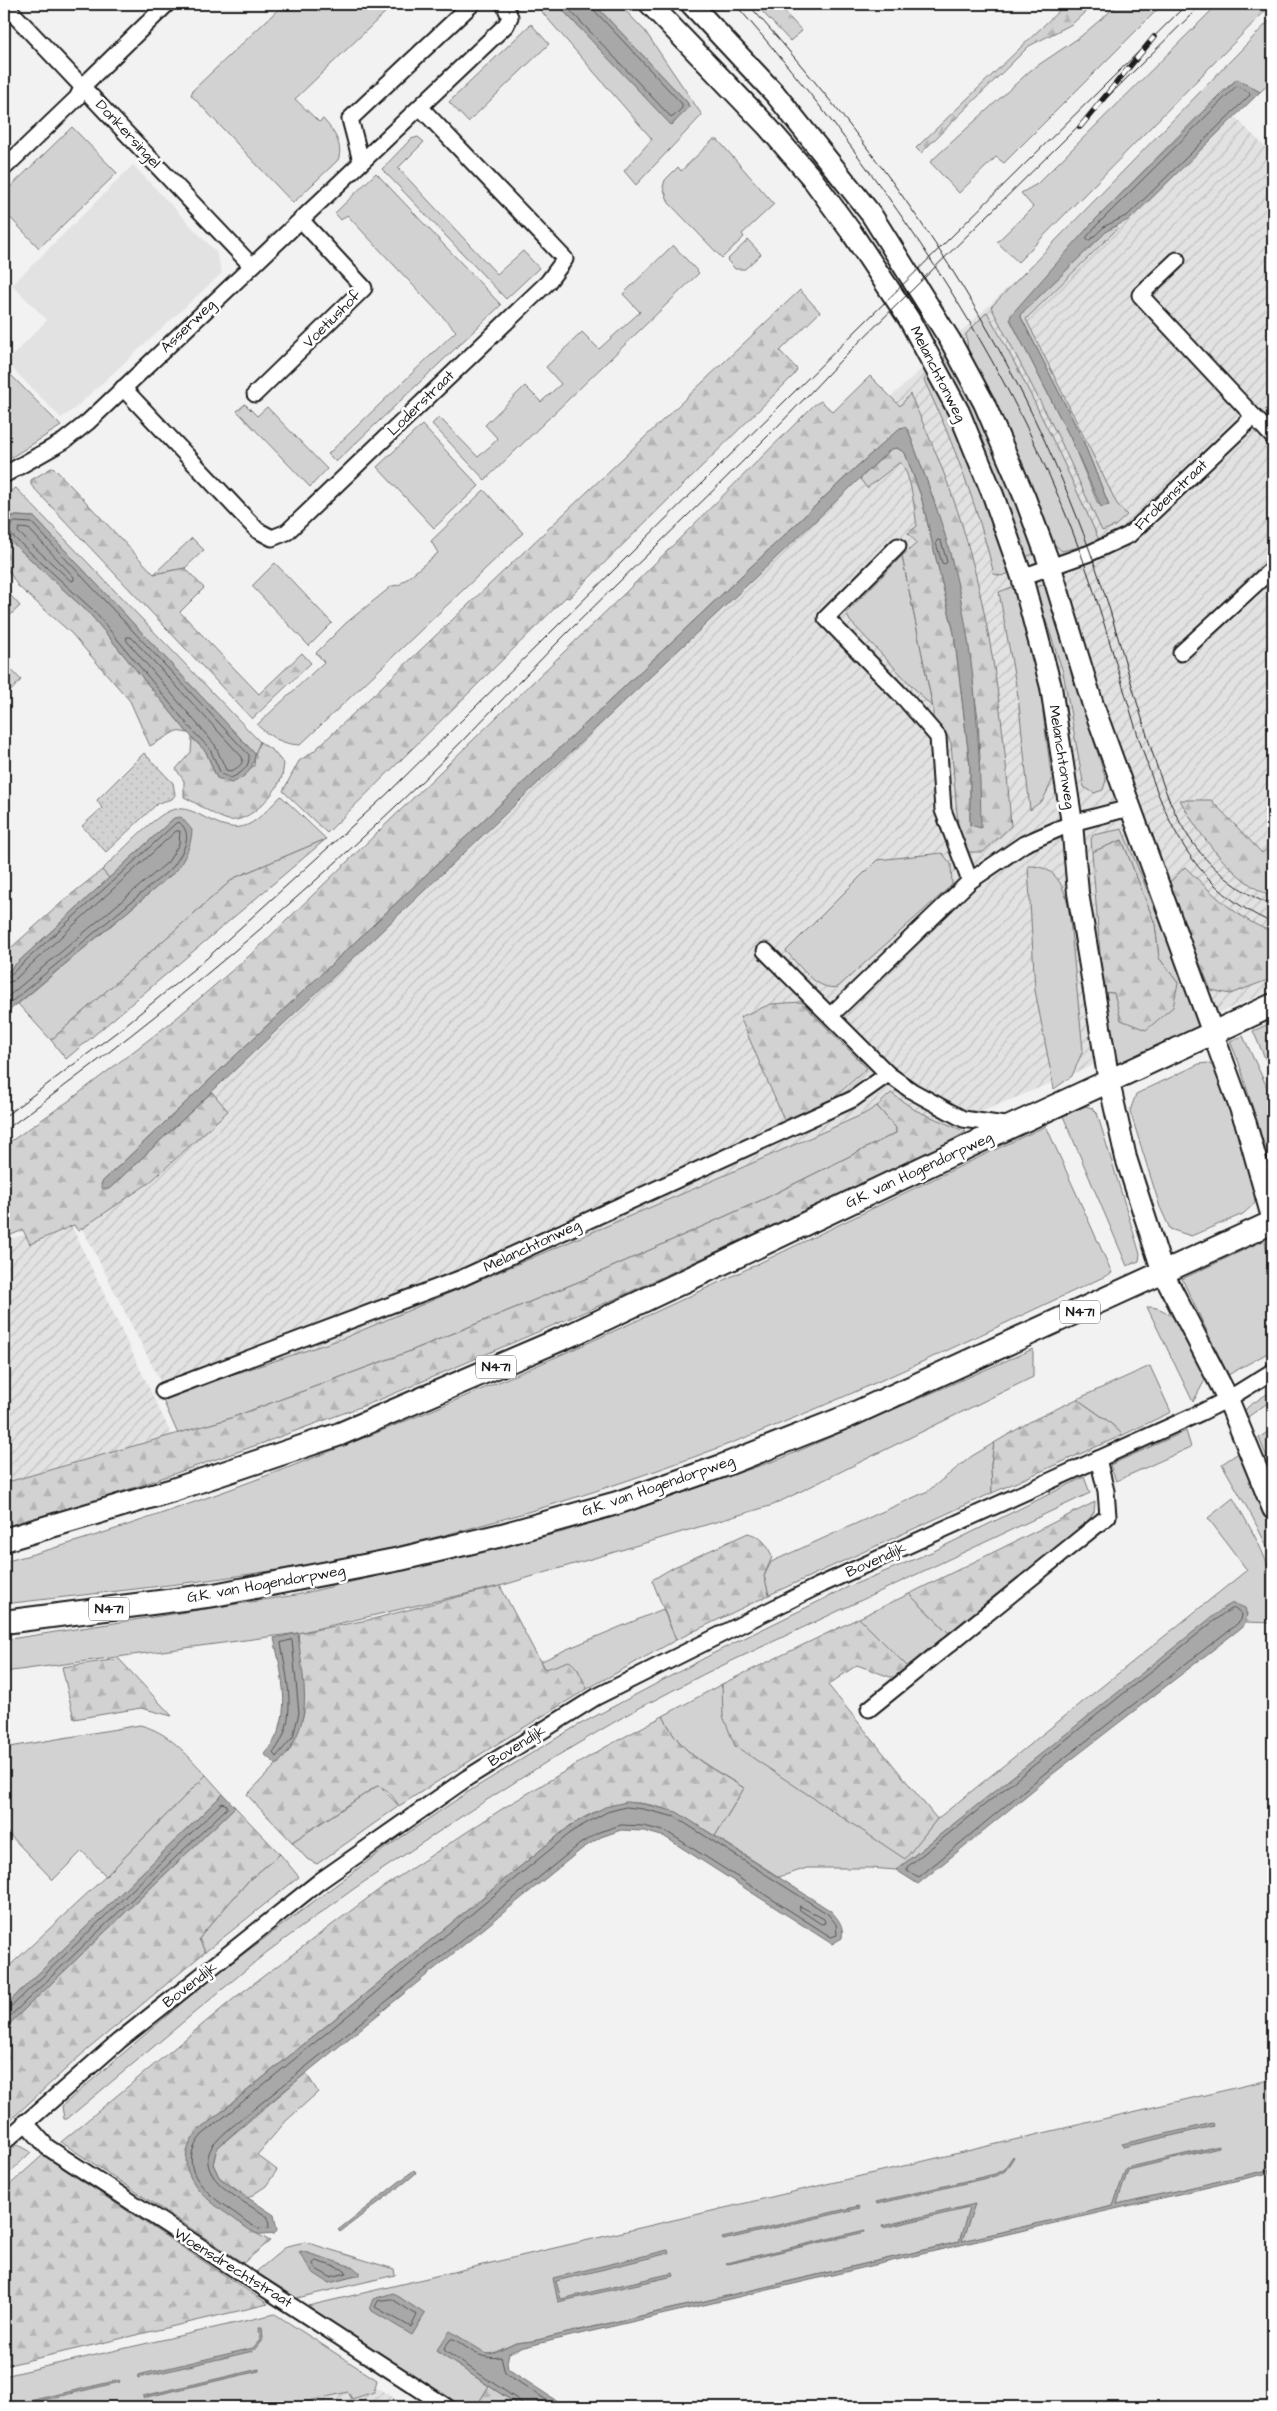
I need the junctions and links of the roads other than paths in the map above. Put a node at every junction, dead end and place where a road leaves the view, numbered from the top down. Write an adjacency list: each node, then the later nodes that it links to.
1 (4, 4): 7 (street, Donkersingel)
2 (167, 4): 7 (street)
3 (472, 4): 9 (street)
4 (504, 4): 8 (street, Asserweg)
5 (650, 4): 22 (street, Melanchtonweg)
6 (691, 4): 20 (street, Melanchtonweg)
7 (83, 86): 10 (street); 13 (street, Donkersingel)
8 (420, 106): 9 (street, Asserweg); 14 (street, Loderstraat)
9 (361, 161): 11 (street, Asserweg)
10 (4, 168)
11 (301, 220): 13 (street, Asserweg); 15 (street, Voetiushof)
12 (1177, 260): 16 (street)
13 (251, 266): 14 (street, Asserweg)
14 (123, 388): 18 (street, Asserweg)
15 (256, 394)
16 (1253, 417): 17 (street); 20 (street, Frobenstraat)
17 (1273, 437)
18 (4, 476)
19 (898, 546): 26 (street)
20 (1051, 568): 22 (street, Frobenstraat); 24 (street, Melanchtonweg)
21 (1273, 568): 23 (street)
22 (1022, 577): 25 (street, Melanchtonweg)
23 (1181, 653)
24 (1129, 808): 25 (street, Melanchtonweg); 30 (street, Melanchtonweg)
25 (1072, 823): 26 (street, Melanchtonweg); 32 (street, Melanchtonweg)
26 (970, 881): 29 (street, Melanchtonweg)
27 (765, 951): 29 (street)
28 (1273, 1005): 30 (main road, N471)
29 (831, 1015): 31 (street)
30 (1212, 1034): 32 (main road, N471); 34 (street, Melanchtonweg)
31 (888, 1074): 33 (street); 37 (street, Melanchtonweg)
32 (1109, 1082): 33 (main road, G.K. van Hogendorpweg / N471); 35 (street, Melanchtonweg)
33 (1014, 1126): 41 (main road, G.K. van Hogendorpweg / N471)
34 (1273, 1222): 35 (main road, G.K. van Hogendorpweg / N471)
35 (1163, 1273): 38 (street, Melanchtonweg); 42 (main road, G.K. van Hogendorpweg / N471)
36 (1273, 1371): 38 (street, Bovendijk)
37 (163, 1391)
38 (1228, 1399): 39 (street, Bovendijk); 40 (street, Melanchtonweg)
39 (1098, 1459): 43 (street); 44 (street, Bovendijk)
40 (1273, 1509)
41 (4, 1540)
42 (4, 1622)
43 (869, 1709)
44 (25, 2122): 45 (street, Bovendijk); 46 (street, Woensdrechtstraat)
45 (4, 2142)
46 (446, 2407)

